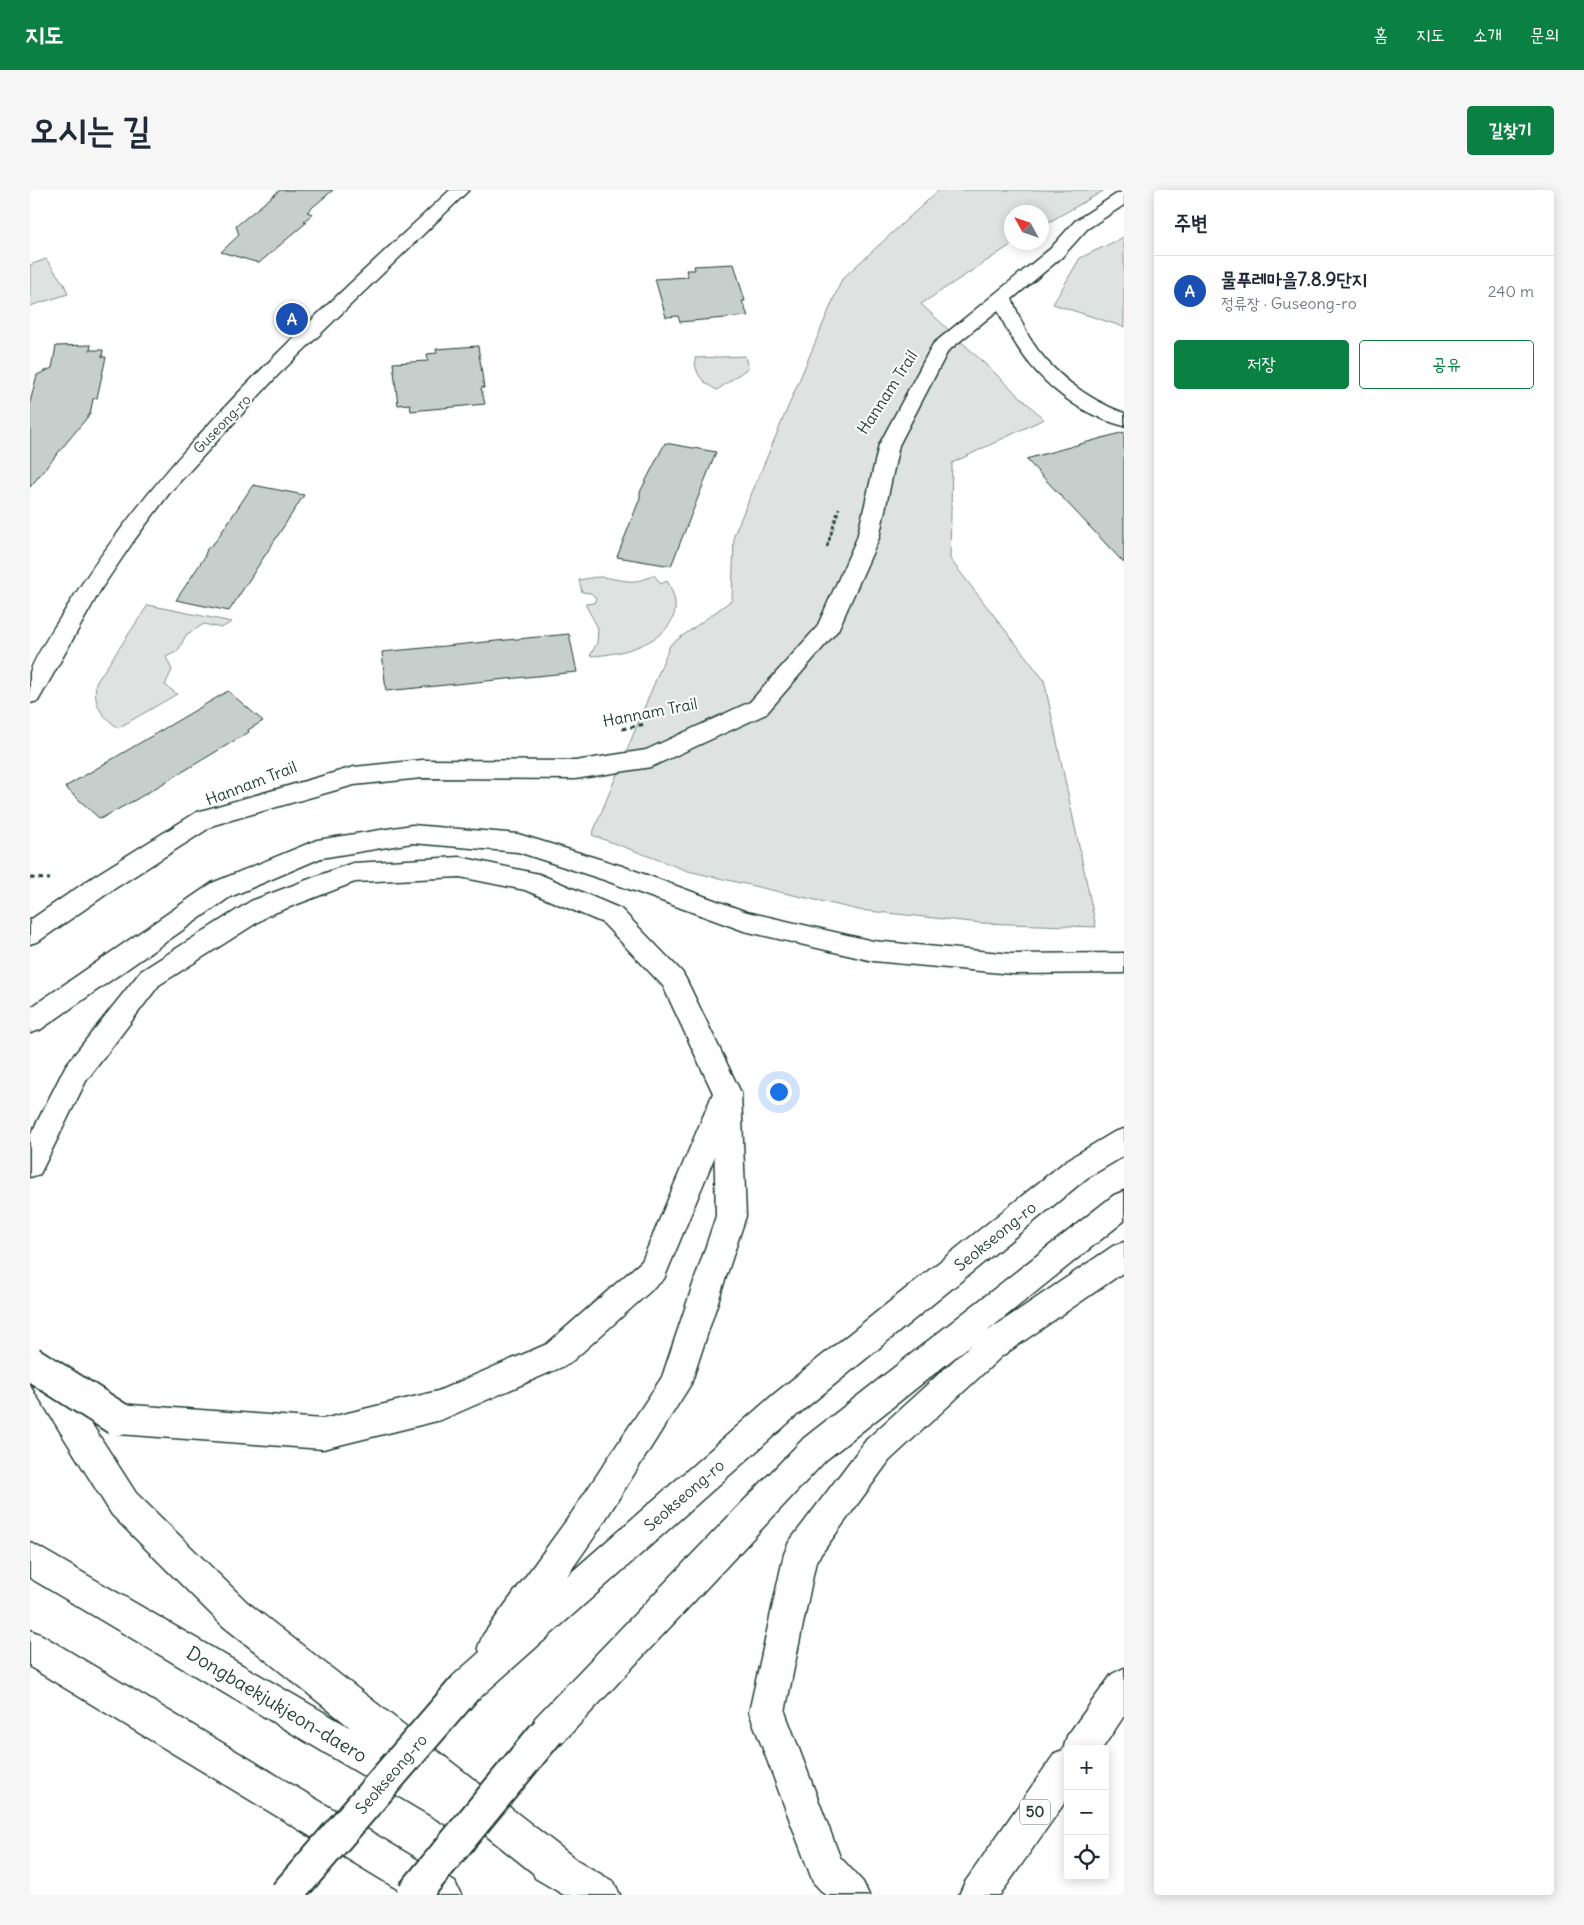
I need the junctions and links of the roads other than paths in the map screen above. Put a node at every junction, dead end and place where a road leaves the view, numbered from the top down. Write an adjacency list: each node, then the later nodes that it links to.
1 (460, 190): 5 (main road, Guseong-ro)
2 (1124, 197): 3 (main road)
3 (1001, 296): 4 (main road); 7 (main road)
4 (1124, 420)
5 (37, 662): 6 (main road, Guseong-ro)
6 (30, 695)
7 (105, 882): 8 (main road); 9 (main road)
8 (30, 911)
9 (30, 934)
10 (1124, 963): 11 (main road)
11 (30, 1022)
12 (727, 1093): 14 (main road); 18 (main road, bridge); 22 (main road)
13 (1124, 1141): 22 (main road, Seokseong-ro)
14 (30, 1165)
15 (1124, 1204): 27 (main road, bridge)
16 (1124, 1255): 30 (main road)
17 (30, 1354): 25 (main road)
18 (30, 1363)
19 (30, 1559): 25 (main road, Dongbaekjukjeon-daero)
20 (30, 1647): 28 (main road)
21 (1124, 1686): 23 (main road)
22 (465, 1688): 26 (main road, Seokseong-ro, bridge)
23 (1083, 1745)
24 (1064, 1772): 31 (main road, 50)
25 (565, 1875): 29 (main road, Dongbaekjukjeon-daero)
26 (286, 1895)
27 (413, 1895)
28 (442, 1895)
29 (601, 1895)
30 (850, 1895)
31 (978, 1895)

